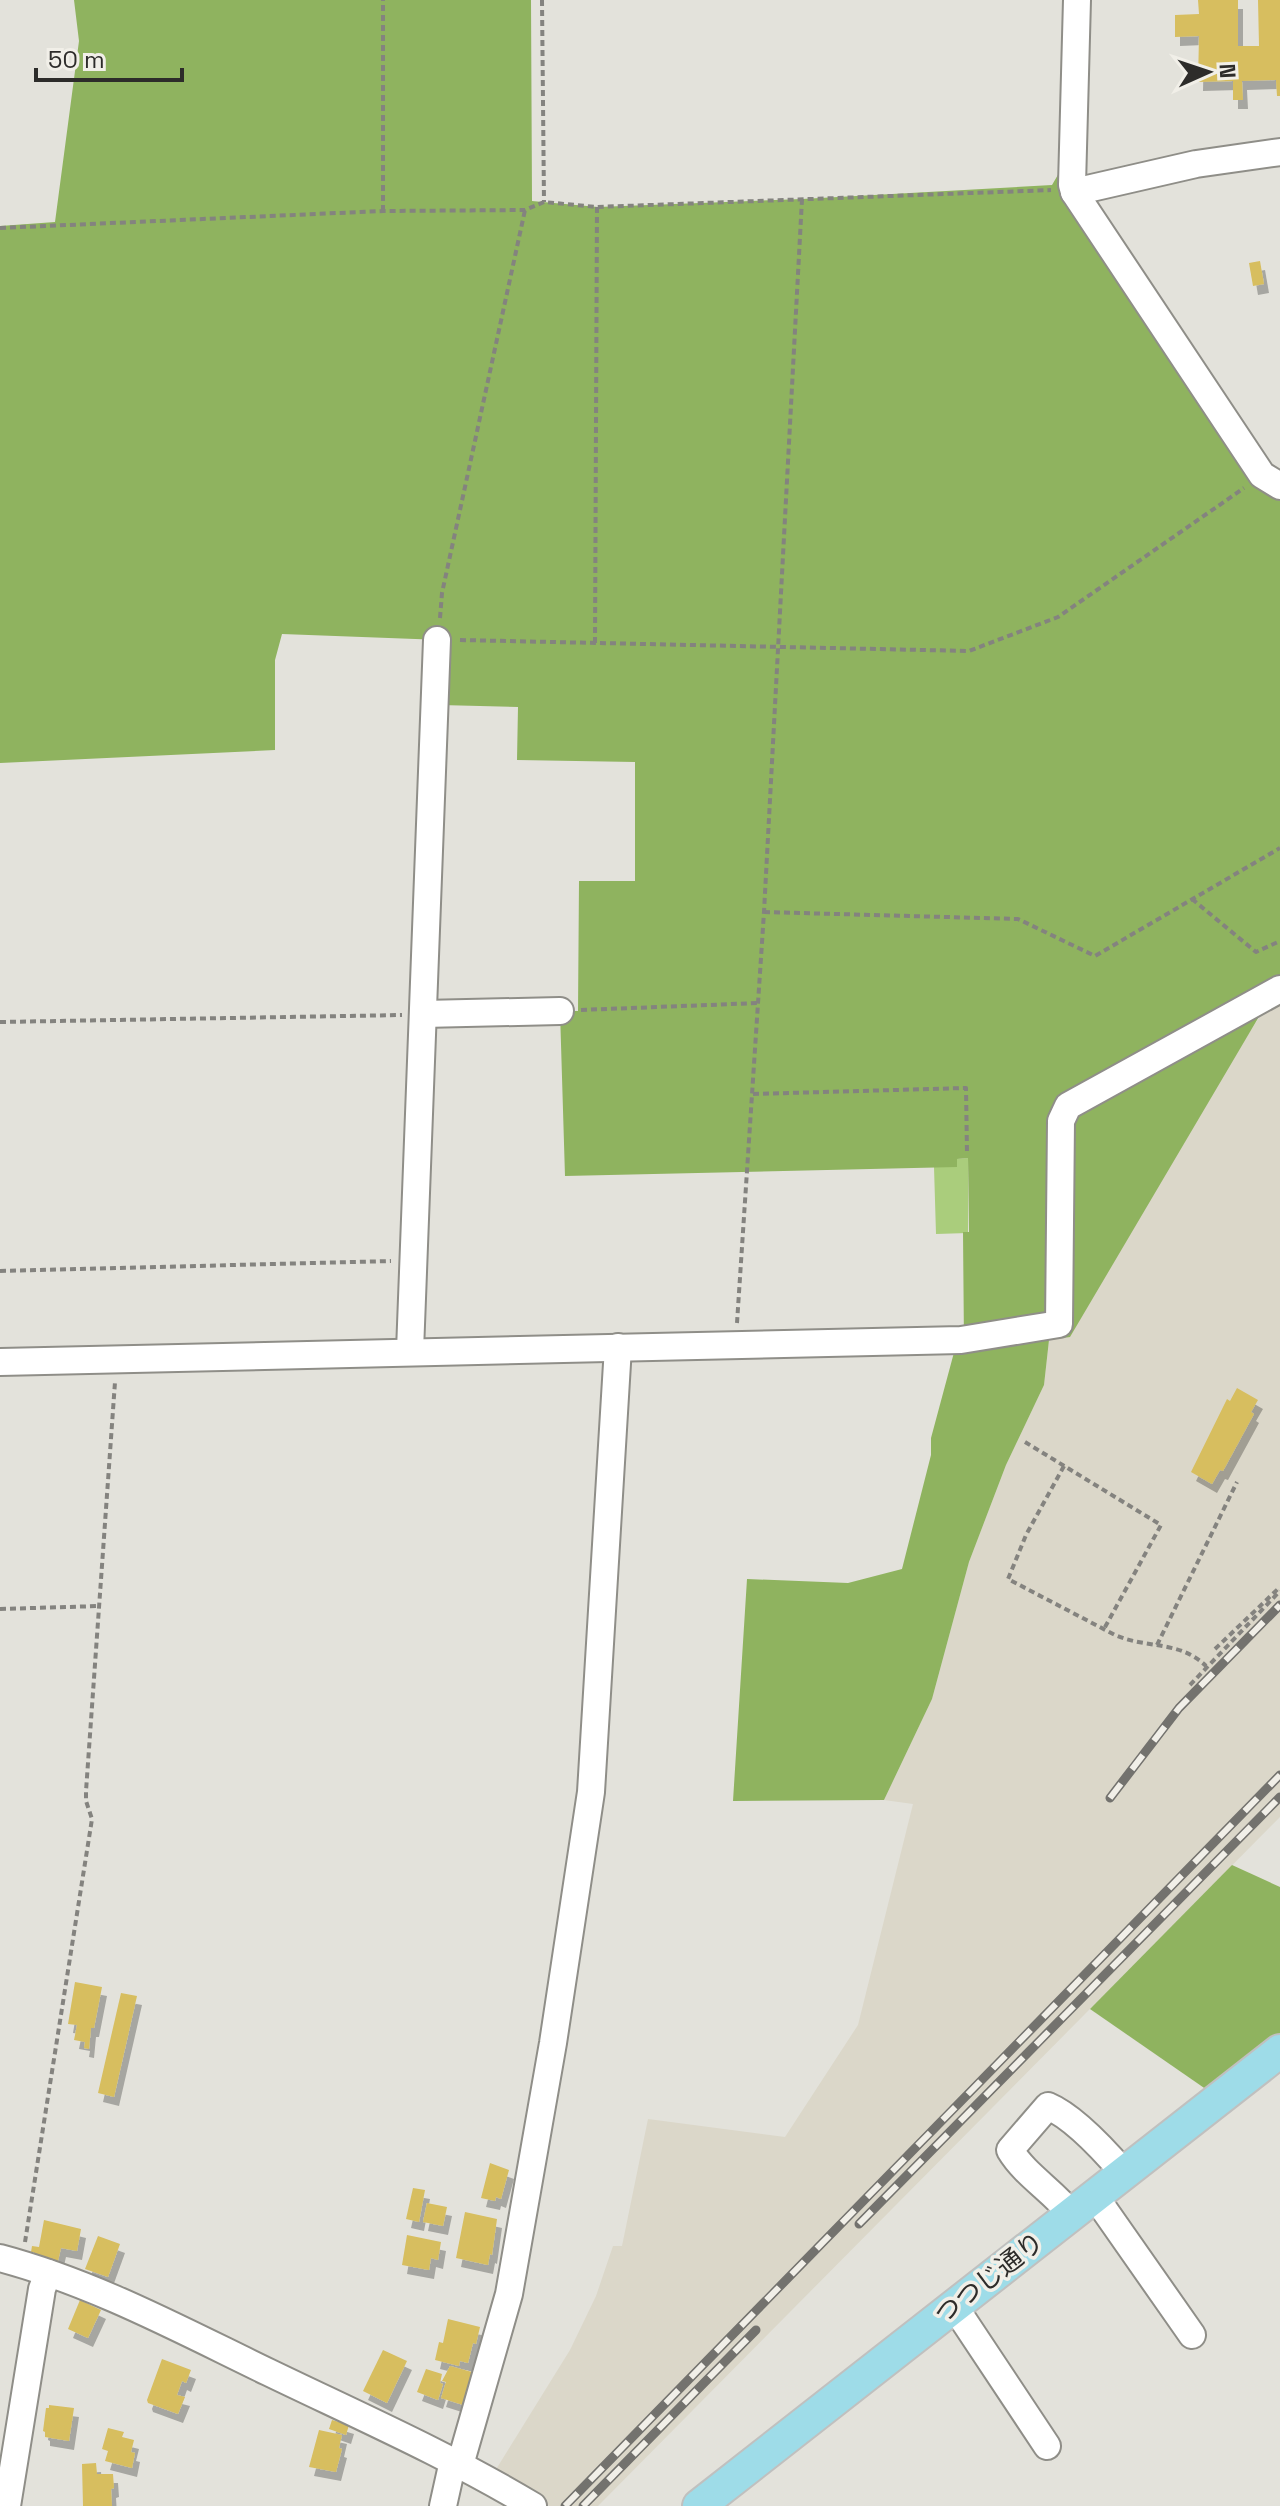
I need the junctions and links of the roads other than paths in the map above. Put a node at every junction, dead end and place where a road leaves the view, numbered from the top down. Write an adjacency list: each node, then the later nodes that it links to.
1 (1077, 0): 3 (street)
2 (1280, 152): 3 (street)
3 (1073, 189): 4 (street)
4 (1271, 480)
5 (437, 640): 8 (street)
6 (1280, 989): 9 (street)
7 (560, 1011): 8 (street)
8 (423, 1014): 10 (street)
9 (618, 1347): 10 (street); 20 (street)
10 (410, 1351): 11 (street)
11 (0, 1362)
12 (1280, 2051): 13 (main road, つつじ通り)
13 (1123, 2172): 14 (main road, つつじ通り); 14 (street)
14 (1083, 2204): 17 (main road, つつじ通り); 18 (street)
15 (11, 2261): 16 (street)
16 (48, 2273): 20 (street); 21 (street)
17 (954, 2306): 19 (street); 24 (main road, つつじ通り)
18 (1193, 2335)
19 (1047, 2446)
20 (456, 2463): 22 (street); 23 (street)
21 (7, 2506)
22 (443, 2506)
23 (533, 2506)
24 (699, 2506)

